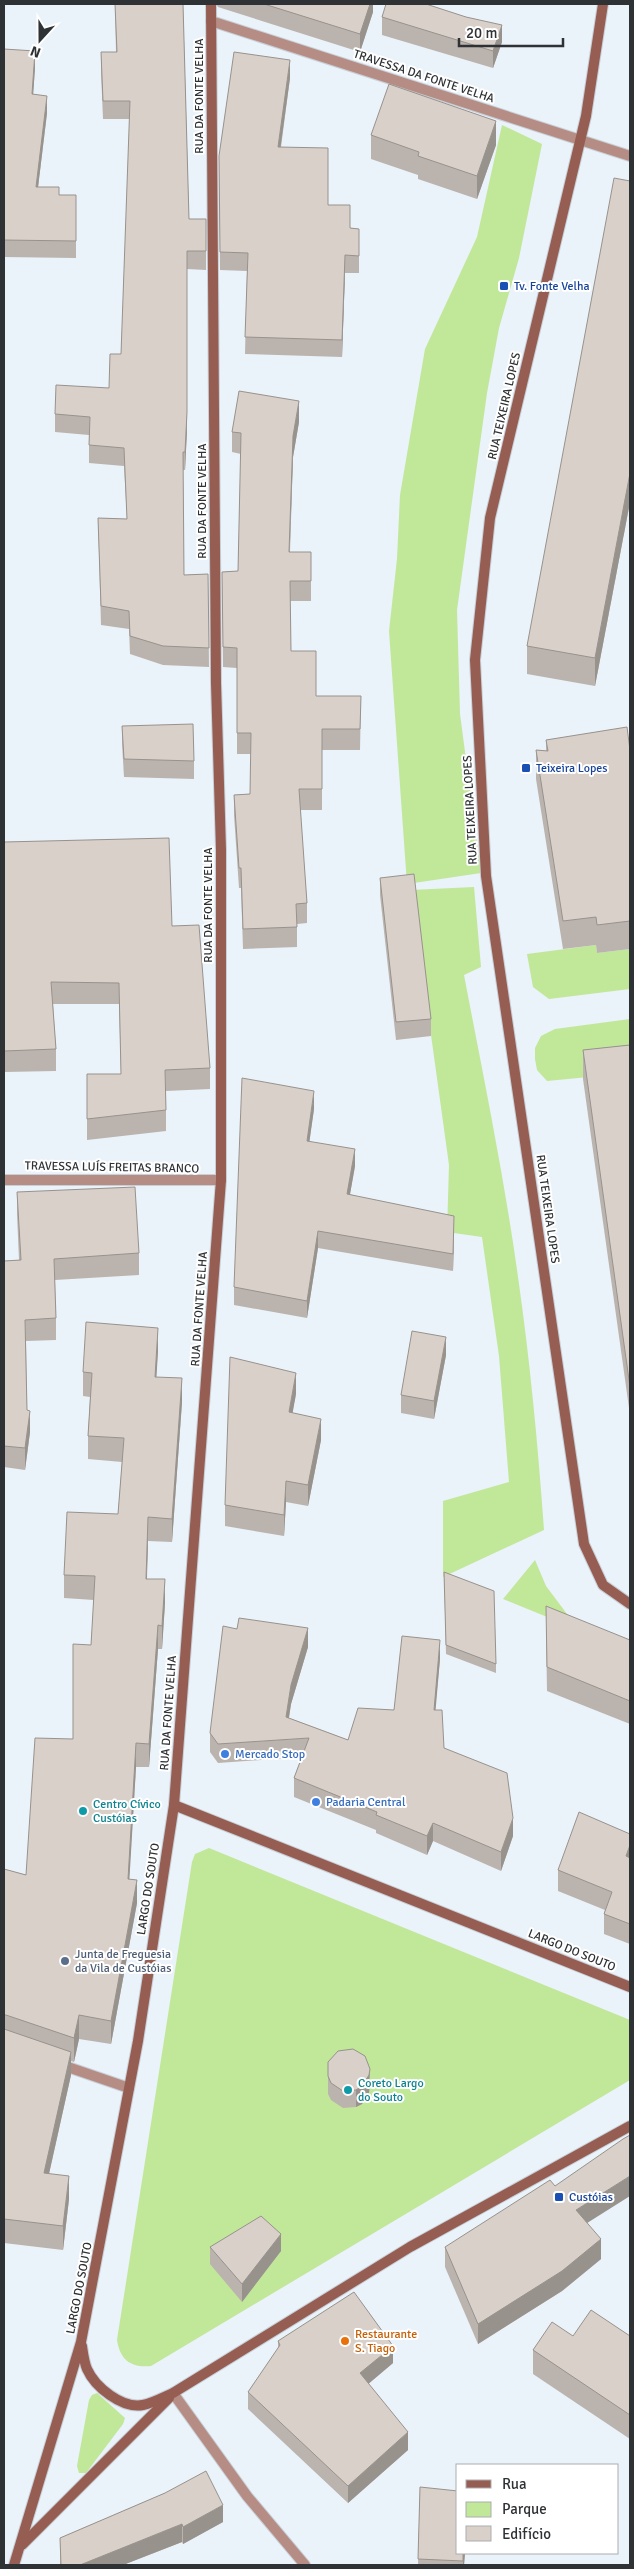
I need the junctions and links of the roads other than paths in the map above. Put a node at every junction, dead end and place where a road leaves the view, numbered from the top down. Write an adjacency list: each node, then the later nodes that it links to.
1 (211, 4): 3 (street, RUA DA FONTE VELHA)
2 (603, 4): 4 (street, RUA TEIXEIRA LOPES)
3 (211, 21): 4 (street, TRAVESSA DA FONTE VELHA); 7 (street, RUA DA FONTE VELHA)
4 (580, 139): 5 (street, TRAVESSA DA FONTE VELHA); 8 (street, RUA TEIXEIRA LOPES)
5 (630, 156)
6 (4, 1180): 7 (street, TRAVESSA LUÍS FREITAS BRANCO)
7 (221, 1180): 9 (street, RUA DA FONTE VELHA)
8 (630, 1604)
9 (174, 1806): 10 (street, LARGO DO SOUTO); 12 (street, LARGO DO SOUTO)
10 (630, 1987)
11 (48, 2060): 12 (street)
12 (129, 2088): 14 (street, LARGO DO SOUTO)
13 (630, 2126): 15 (street, LARGO DO SOUTO)
14 (81, 2342): 15 (street, LARGO DO SOUTO); 16 (street, LARGO DO SOUTO)
15 (173, 2393): 16 (street, LARGO DO SOUTO); 18 (street)
16 (20, 2548): 17 (street)
17 (14, 2565)
18 (305, 2565)

